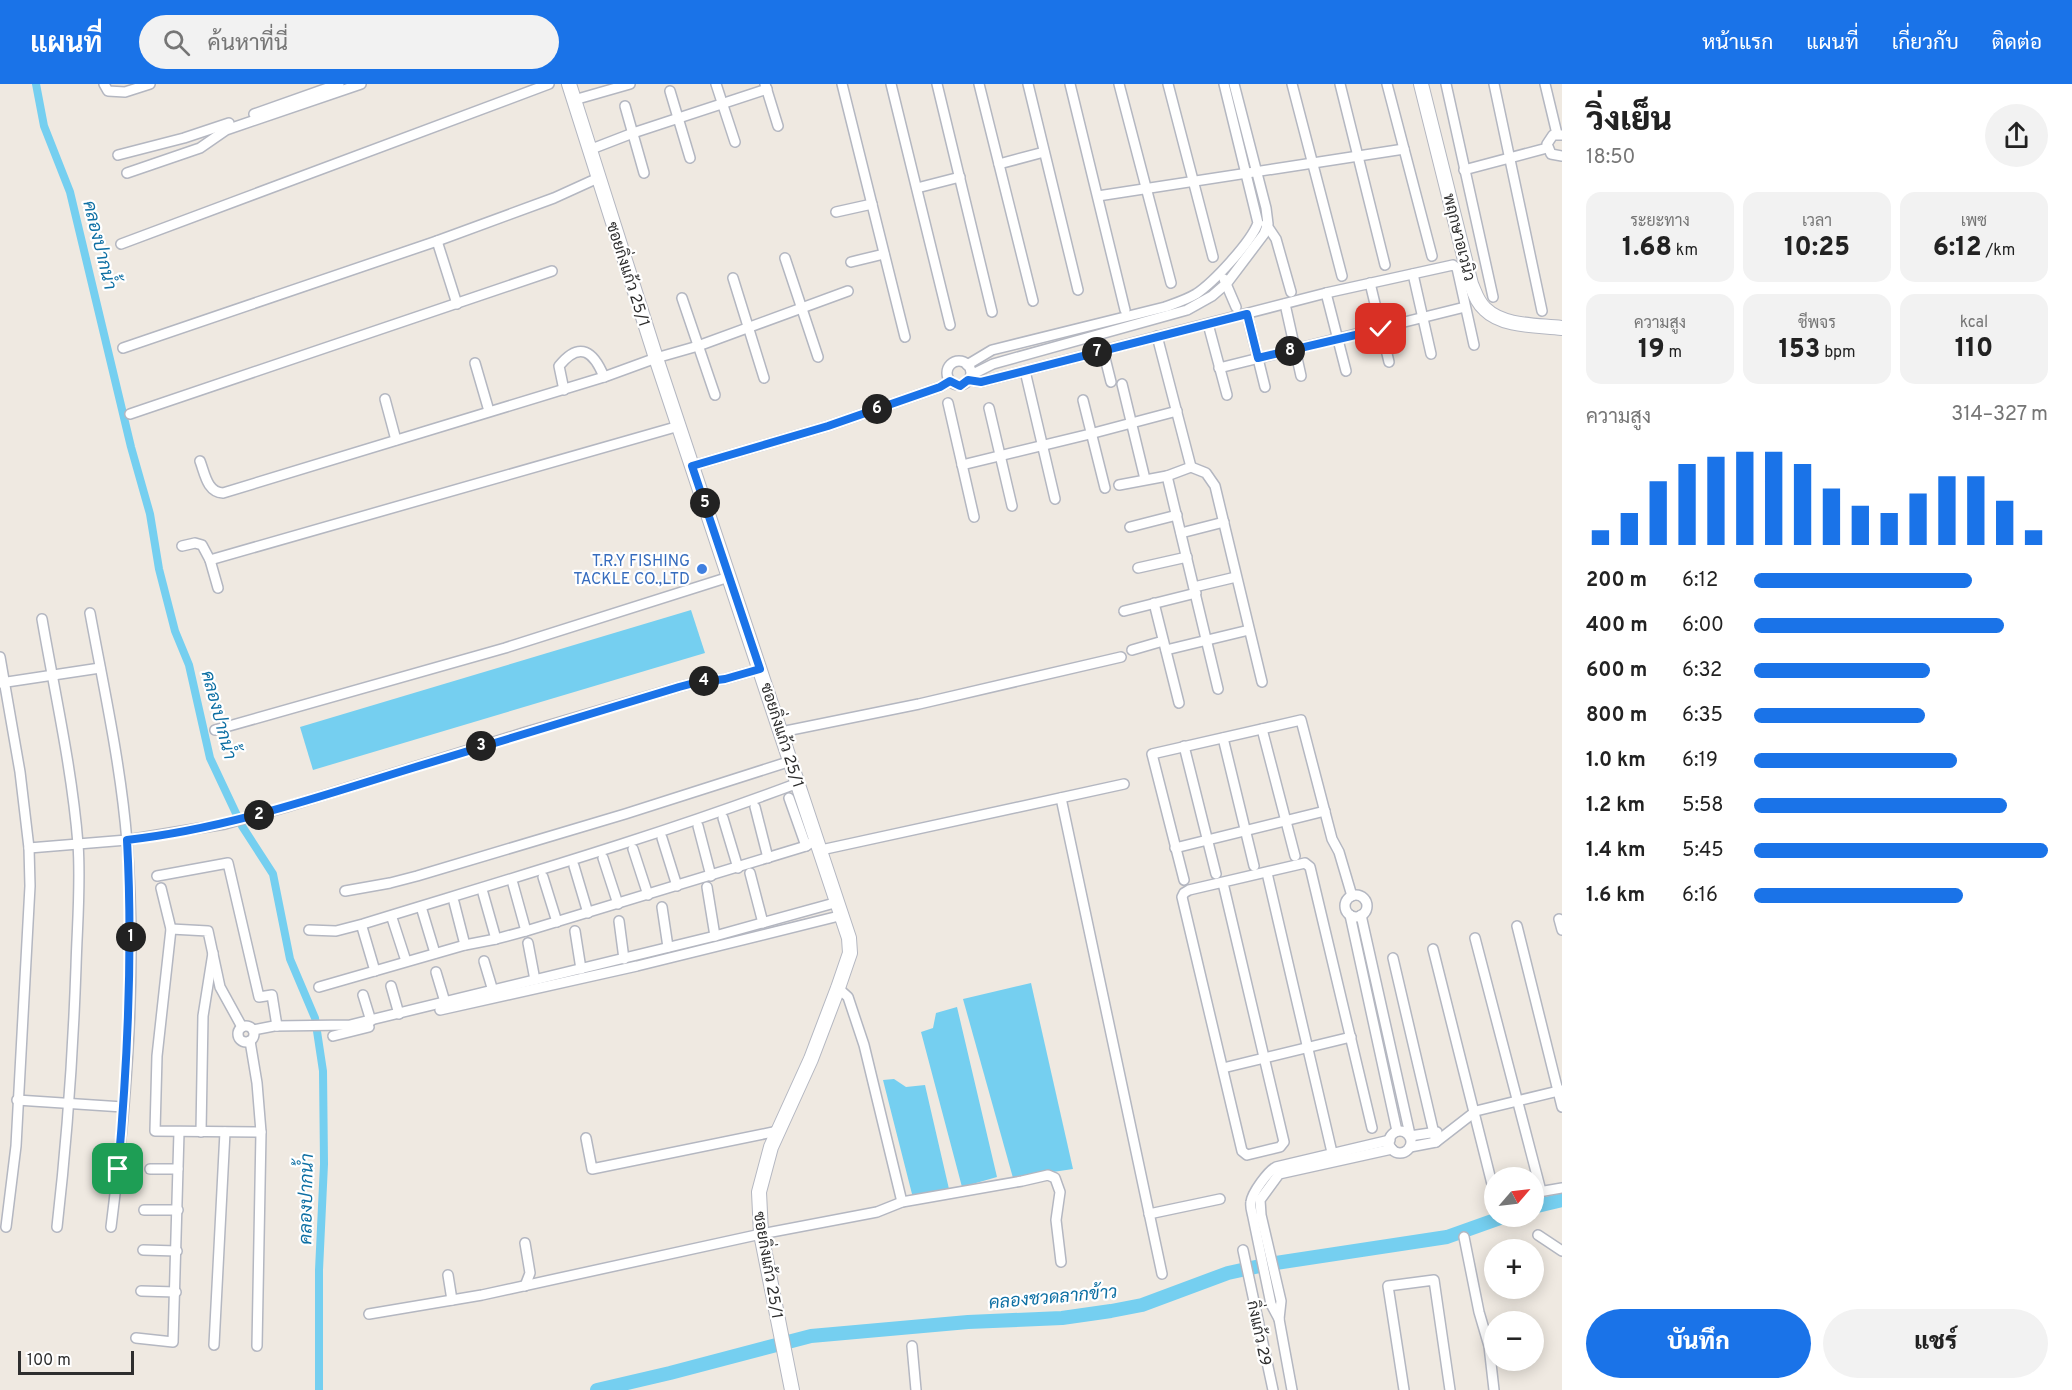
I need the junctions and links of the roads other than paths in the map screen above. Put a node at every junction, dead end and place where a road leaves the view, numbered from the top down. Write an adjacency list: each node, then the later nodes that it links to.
1 (104, 84): 2 (street)
2 (150, 84)
3 (339, 84): 40 (street)
4 (361, 84): 50 (street)
5 (549, 84): 63 (street)
6 (569, 84): 28 (street, ซอยกิ่งแก้ว 25/1)
7 (630, 84): 28 (street)
8 (716, 84): 29 (street)
9 (842, 84): 59 (street)
10 (891, 84): 56 (street)
11 (937, 84): 53 (street)
12 (980, 84): 46 (street)
13 (1028, 84): 39 (street)
14 (1070, 84): 58 (street)
15 (1119, 84): 57 (street)
16 (1168, 84): 55 (street)
17 (1224, 84): 52 (street)
18 (1234, 84): 49 (street)
19 (1292, 84): 45 (street)
20 (1340, 84): 41 (street)
21 (1387, 84): 37 (street)
22 (1421, 84): 99 (street, พฤกษาอเวนิว)
23 (1446, 84): 48 (street)
24 (1494, 84): 44 (street)
25 (1545, 84): 34 (street)
26 (766, 86): 29 (street); 32 (street)
27 (670, 91): 31 (street)
28 (574, 100): 38 (street, ซอยกิ่งแก้ว 25/1)
29 (722, 104): 31 (street); 35 (street)
30 (625, 106): 33 (street)
31 (677, 118): 33 (street); 43 (street)
32 (778, 126)
33 (633, 133): 38 (street); 51 (street)
34 (1559, 134): 36 (street)
35 (735, 142)
36 (1547, 148): 42 (street); 44 (street)
37 (1404, 149): 41 (street); 65 (street)
38 (589, 150): 54 (street, ซอยกิ่งแก้ว 25/1)
39 (1044, 152): 46 (street); 78 (street)
40 (118, 155)
41 (1357, 156): 45 (street); 69 (street)
42 (1562, 156): 47 (street)
43 (690, 158)
44 (1510, 158): 48 (street); 91 (street)
45 (1312, 163): 49 (street); 73 (street)
46 (999, 164): 84 (street)
47 (1562, 166)
48 (1464, 170): 82 (street)
49 (1258, 171): 52 (street); 61 (street)
50 (127, 172)
51 (644, 173)
52 (1245, 173): 55 (street); 61 (street)
53 (960, 177): 56 (street); 92 (street)
54 (598, 178): 62 (street); 113 (street, ซอยกิ่งแก้ว 25/1)
55 (1194, 181): 57 (street); 66 (street)
56 (917, 188): 97 (street)
57 (1147, 188): 58 (street); 75 (street)
58 (1098, 196): 90 (street)
59 (872, 204): 60 (street); 64 (street)
60 (836, 212)
61 (1263, 223): 71 (street); 76 (street); 80 (street)
62 (437, 241): 85 (street); 108 (street)
63 (121, 244)
64 (884, 254): 68 (street); 103 (street)
65 (1431, 256)
66 (1213, 257)
67 (785, 258): 88 (street)
68 (850, 262)
69 (1385, 265)
70 (552, 271): 85 (street)
71 (1220, 273): 76 (street); 95 (street)
72 (1413, 274): 77 (street); 87 (street); 94 (street)
73 (1342, 276)
74 (733, 278): 98 (street)
75 (1171, 283)
76 (1227, 283): 89 (street); 101 (street)
77 (1370, 283): 81 (street); 100 (street)
78 (1078, 290)
79 (848, 291): 88 (street)
80 (1291, 292)
81 (1326, 293): 86 (street); 104 (street)
82 (1493, 297)
83 (682, 298): 107 (street)
84 (1033, 301)
85 (457, 304): 139 (street)
86 (1285, 304): 93 (street); 110 (street)
87 (1465, 307): 94 (street); 106 (street)
88 (802, 308): 98 (street); 112 (street)
89 (1236, 308)
90 (1125, 310)
91 (1542, 311)
92 (992, 312)
93 (1247, 314): 96 (street); 115 (street)
94 (1424, 318): 100 (street); 111 (street)
95 (1116, 319): 101 (street); 105 (street)
96 (1208, 324): 102 (street); 119 (street)
97 (950, 325)
98 (748, 327): 107 (street); 125 (street)
99 (1562, 328)
100 (1381, 329): 104 (street); 116 (street)
101 (1119, 330): 114 (street)
102 (1157, 336): 109 (street); 138 (street)
103 (904, 337)
104 (1338, 340): 110 (street); 121 (street)
105 (1013, 345): 114 (street); 118 (street)
106 (1474, 345)
107 (698, 346): 113 (street); 131 (street)
108 (123, 348)
109 (1103, 350): 120 (street); 127 (street)
110 (1295, 350): 115 (street); 122 (street)
111 (1431, 354)
112 (818, 357)
113 (656, 358): 123 (street); 141 (street, ซอยกิ่งแก้ว 25/1)
114 (1016, 358): 124 (street)
115 (1258, 358): 119 (street); 129 (street)
116 (1389, 362)
117 (475, 363): 137 (street)
118 (967, 364): 124 (street); 126 (street)
119 (1219, 368): 132 (street)
120 (1025, 371): 124 (street); 144 (street)
121 (1346, 371)
122 (1300, 376)
123 (604, 377): 130 (street); 130 (street)
124 (970, 377): 126 (street)
125 (764, 378)
126 (950, 381): 148 (street)
127 (1111, 382)
128 (1122, 384): 140 (street)
129 (1265, 387)
130 (564, 390): 137 (street)
131 (715, 395)
132 (1227, 395)
133 (385, 399): 143 (street)
134 (1083, 400): 142 (street)
135 (948, 403): 147 (street)
136 (989, 408): 145 (street)
137 (489, 411): 143 (street)
138 (1177, 411): 140 (street); 149 (street)
139 (130, 414)
140 (1132, 423): 142 (street); 151 (street)
141 (679, 426): 148 (street, ซอยกิ่งแก้ว 25/1); 163 (street)
142 (1090, 434): 144 (street); 153 (street)
143 (396, 440): 146 (street)
144 (1042, 445): 145 (street); 154 (street)
145 (1000, 456): 147 (street); 155 (street)
146 (200, 461)
147 (962, 465): 157 (street)
148 (692, 466): 165 (street, ซอยกิ่งแก้ว 25/1)
149 (1191, 467): 150 (street); 158 (street)
150 (1167, 476): 151 (street); 156 (street)
151 (1145, 479): 152 (street)
152 (1119, 485)
153 (1105, 488)
154 (1055, 499)
155 (1012, 506)
156 (1177, 515): 159 (street); 160 (street)
157 (974, 517)
158 (1224, 522): 160 (street); 166 (street)
159 (1130, 527)
160 (1181, 533): 162 (street)
161 (182, 546): 163 (street)
162 (1186, 556): 164 (street); 168 (street)
163 (210, 560): 167 (street)
164 (1138, 568)
165 (729, 577): 180 (street, ซอยกิ่งแก้ว 25/1); 187 (street)
166 (1236, 578): 168 (street); 173 (street)
167 (218, 588)
168 (1195, 590): 169 (street); 174 (street)
169 (1154, 603): 170 (street); 175 (street)
170 (1124, 611)
171 (90, 614): 179 (street)
172 (42, 619): 181 (street)
173 (1249, 630): 174 (street); 182 (street)
174 (1207, 640): 175 (street); 184 (street)
175 (1164, 646): 176 (street); 185 (street)
176 (1132, 650)
177 (0, 657): 183 (street)
178 (1121, 657): 188 (street)
179 (100, 668): 181 (street); 203 (street)
180 (760, 669): 188 (street, ซอยกิ่งแก้ว 25/1); 203 (street)
181 (52, 676): 183 (street); 205 (street)
182 (1262, 682)
183 (2, 683): 207 (street)
184 (1218, 689)
185 (1179, 704)
186 (1262, 729): 189 (street); 197 (street); 199 (street)
187 (215, 730)
188 (781, 732): 191 (street, ซอยกิ่งแก้ว 25/1)
189 (1223, 738): 190 (street); 201 (street)
190 (1184, 746): 204 (street); 208 (street)
191 (791, 760): 192 (street, ซอยกิ่งแก้ว 25/1); 228 (street)
192 (798, 783): 206 (street, ซอยกิ่งแก้ว 25/1); 248 (street)
193 (1124, 784): 195 (street)
194 (789, 798): 206 (street)
195 (1060, 798): 206 (street); 319 (street)
196 (755, 807): 212 (street)
197 (1325, 811): 199 (street); 231 (street)
198 (723, 818): 215 (street)
199 (1286, 820): 201 (street); 210 (street)
200 (698, 826): 220 (street)
201 (1245, 830): 204 (street); 214 (street)
202 (662, 838): 225 (street)
203 (127, 840): 205 (street); 292 (street)
204 (1207, 840): 208 (street); 218 (street)
205 (78, 845): 207 (street); 291 (street)
206 (815, 845): 212 (street); 235 (street, ซอยกิ่งแก้ว 25/1)
207 (29, 848): 289 (street)
208 (1175, 848): 222 (street)
209 (633, 849): 230 (street)
210 (1295, 856)
211 (603, 858): 233 (street)
212 (768, 858): 215 (street)
213 (574, 866): 237 (street)
214 (1254, 866)
215 (738, 868): 220 (street)
216 (750, 873): 244 (street)
217 (1267, 873): 223 (street); 283 (street); 285 (street)
218 (1216, 874)
219 (157, 876): 277 (street)
220 (711, 876): 225 (street)
221 (543, 877): 243 (street)
222 (1184, 880)
223 (1222, 883): 286 (street); 287 (street)
224 (513, 884): 250 (street)
225 (677, 886): 230 (street)
226 (706, 887): 252 (street)
227 (161, 888): 247 (street)
228 (345, 891)
229 (483, 893): 254 (street)
230 (648, 895): 233 (street)
231 (1353, 896): 238 (street); 239 (street)
232 (454, 902): 256 (street)
233 (618, 904): 237 (street)
234 (662, 907): 257 (street)
235 (841, 908): 244 (street); 271 (street, ซอยกิ่งแก้ว 25/1); 282 (street)
236 (422, 910): 260 (street)
237 (588, 912): 243 (street)
238 (1350, 915): 239 (street); 281 (street)
239 (1361, 915): 280 (street)
240 (392, 918): 263 (street)
241 (1559, 919): 249 (street)
242 (619, 921): 262 (street)
243 (557, 922): 250 (street)
244 (764, 923): 252 (street)
245 (1517, 926): 288 (street)
246 (362, 927): 266 (street)
247 (171, 929): 259 (street); 299 (street)
248 (309, 930)
249 (1562, 930)
250 (526, 931): 254 (street)
251 (575, 931): 265 (street)
252 (715, 936): 257 (street)
253 (1474, 938): 290 (street)
254 (496, 939): 256 (street)
255 (528, 943): 268 (street)
256 (465, 945): 260 (street)
257 (668, 947): 262 (street)
258 (1433, 949): 294 (street)
259 (213, 952): 278 (street); 300 (street)
260 (435, 953): 263 (street)
261 (1393, 958): 298 (street)
262 (624, 959): 265 (street)
263 (406, 961): 266 (street)
264 (484, 961): 272 (street)
265 (581, 969): 268 (street)
266 (375, 971): 270 (street)
267 (436, 972): 274 (street)
268 (535, 980): 272 (street)
269 (391, 986): 275 (street)
270 (319, 987)
271 (838, 988): 296 (street, ซอยกิ่งแก้ว 25/1); 316 (street)
272 (493, 992): 274 (street)
273 (363, 995): 276 (street)
274 (445, 1002): 275 (street)
275 (399, 1014): 276 (street)
276 (371, 1021): 277 (street)
277 (276, 1026): 279 (street)
278 (242, 1027): 279 (street); 284 (street)
279 (253, 1030): 284 (street)
280 (1387, 1030): 281 (street); 305 (street)
281 (1376, 1032): 297 (street)
282 (333, 1036)
283 (1351, 1037): 285 (street); 295 (street)
284 (250, 1041): 302 (street)
285 (1308, 1047): 286 (street); 308 (street)
286 (1264, 1058): 287 (street); 287 (street)
287 (1223, 1068)
288 (1560, 1091): 290 (street); 293 (street)
289 (17, 1100): 291 (street); 320 (street)
290 (1518, 1101): 294 (street); 310 (street)
291 (69, 1105): 292 (street); 321 (street)
292 (123, 1107): 322 (street)
293 (1562, 1107)
294 (1474, 1113): 303 (street); 309 (street)
295 (1372, 1128)
296 (778, 1131): 304 (street); 323 (street, ซอยกิ่งแก้ว 25/1)
297 (1397, 1131): 305 (street); 307 (street)
298 (1434, 1131): 303 (street); 305 (street); 306 (street)
299 (179, 1132): 300 (street); 312 (street)
300 (201, 1132): 301 (street)
301 (225, 1132): 302 (street); 340 (street)
302 (261, 1132): 341 (street)
303 (1447, 1134): 306 (street)
304 (586, 1138)
305 (1410, 1141): 306 (street); 307 (street)
306 (1436, 1142)
307 (1391, 1144): 308 (street)
308 (1333, 1157): 346 (street)
309 (1488, 1167)
310 (1532, 1167)
311 (150, 1169): 312 (street)
312 (178, 1169): 318 (street)
313 (1562, 1188): 314 (street)
314 (1544, 1191)
315 (1220, 1199): 319 (street)
316 (902, 1202): 323 (street); 331 (street)
317 (144, 1209): 318 (street)
318 (178, 1210): 328 (street)
319 (1149, 1214): 332 (street)
320 (6, 1227)
321 (57, 1227)
322 (111, 1227)
323 (761, 1234): 334 (street); 343 (street, ซอยกิ่งแก้ว 25/1)
324 (1538, 1235): 329 (street)
325 (1464, 1237): 349 (street)
326 (525, 1243): 334 (street)
327 (143, 1250): 328 (street)
328 (177, 1251): 336 (street)
329 (1562, 1251)
330 (1244, 1252): 345 (street, กิ่งแก้ว 29)
331 (1061, 1263)
332 (1162, 1274)
333 (448, 1275): 337 (street)
334 (525, 1286): 337 (street)
335 (141, 1291): 336 (street)
336 (176, 1292): 339 (street)
337 (452, 1300): 338 (street)
338 (369, 1314)
339 (136, 1338)
340 (214, 1345)
341 (257, 1346)
342 (912, 1346): 344 (street)
343 (792, 1390)
344 (916, 1390)
345 (1273, 1390)
346 (1292, 1390)
347 (1404, 1390): 348 (street)
348 (1450, 1390)
349 (1494, 1390)

